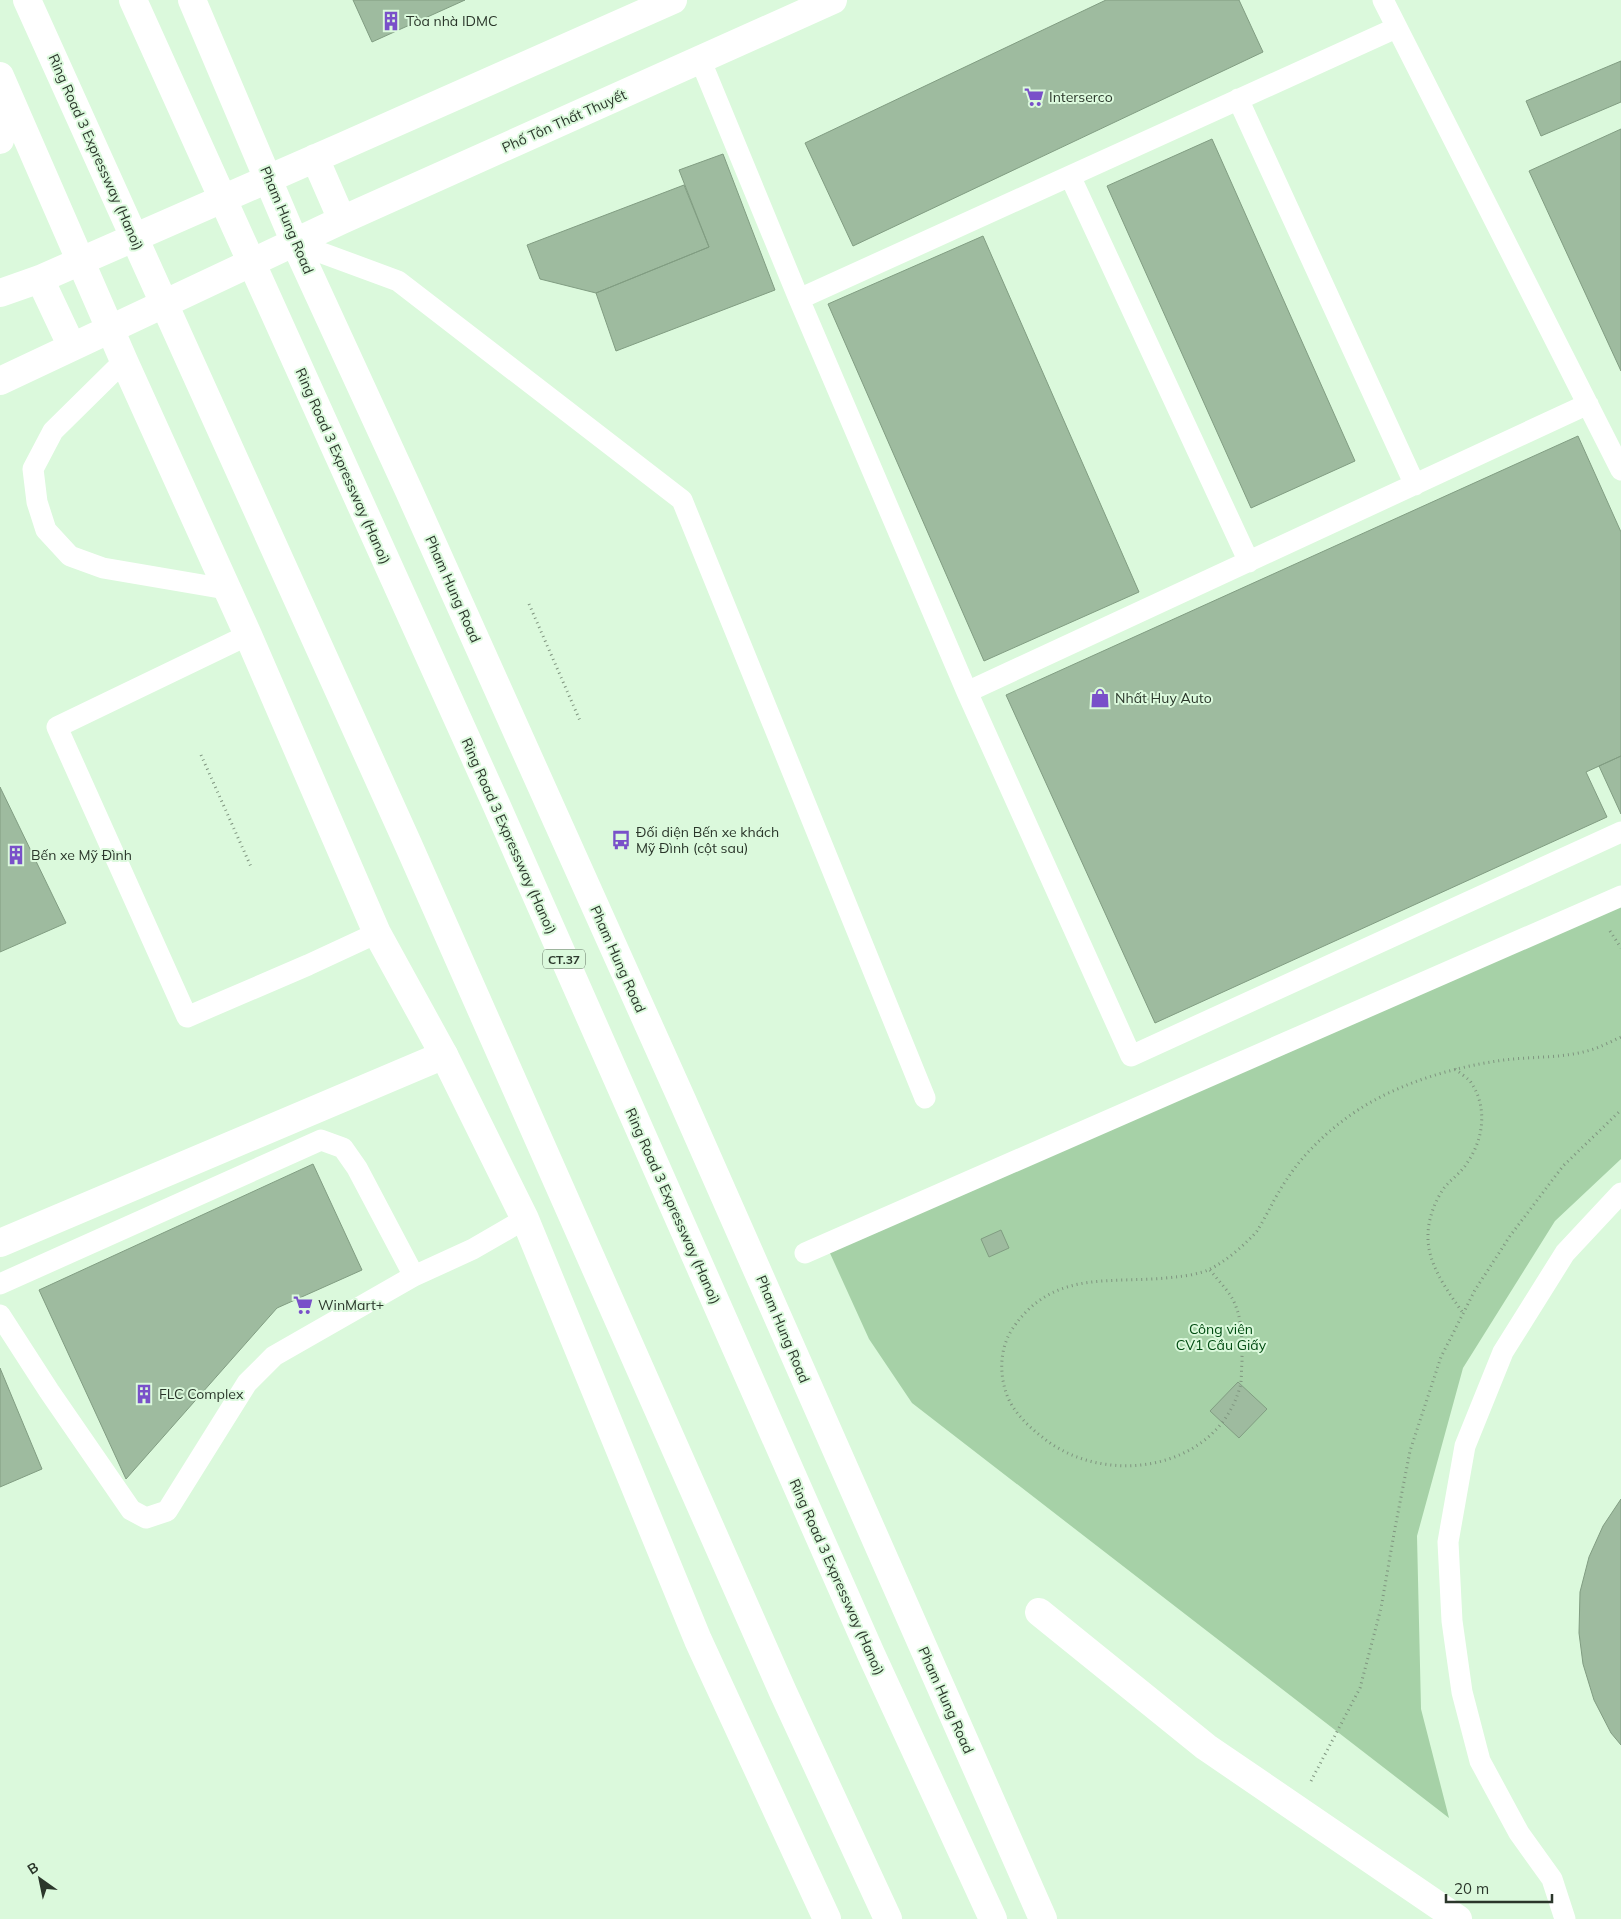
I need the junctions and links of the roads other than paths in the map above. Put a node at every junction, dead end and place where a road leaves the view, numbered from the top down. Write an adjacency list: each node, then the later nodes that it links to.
1 (28, 0): 46 (main road, Ring Road 3 Expressway (Hanoi))
2 (133, 0): 47 (main road, Ring Road 3 Expressway (Hanoi) / CT.37)
3 (192, 0): 14 (main road, Pham Hung Road)
4 (673, 0): 12 (main road)
5 (832, 0): 8 (main road, Phố Tôn Thất Thuyết)
6 (1383, 0): 7 (lane)
7 (1396, 28): 10 (lane); 25 (lane)
8 (700, 60): 15 (main road, Phố Tôn Thất Thuyết); 20 (lane)
9 (3, 84): 11 (main road); 17 (main road)
10 (1238, 99): 13 (lane); 27 (lane)
11 (0, 140)
12 (315, 158): 14 (main road); 15 (main road)
13 (1070, 176): 20 (lane); 28 (lane)
14 (269, 178): 16 (main road, Pham Hung Road); 17 (main road)
15 (342, 220): 16 (main road, Phố Tôn Thất Thuyết)
16 (296, 243): 21 (main road, Phố Tôn Thất Thuyết); 36 (lane); 48 (main road, Pham Hung Road)
17 (81, 260): 18 (main road); 21 (main road)
18 (40, 279): 19 (main road); 22 (main road)
19 (0, 293)
20 (799, 299): 31 (lane)
21 (110, 329): 22 (main road, Phố Tôn Thất Thuyết); 23 (main road)
22 (72, 347): 24 (main road, Phố Tôn Thất Thuyết)
23 (124, 361): 29 (main road); 29 (lane)
24 (0, 380)
25 (1588, 404): 26 (lane); 27 (lane)
26 (1621, 470)
27 (1415, 485): 28 (lane)
28 (1249, 562): 31 (lane)
29 (226, 589): 30 (main road)
30 (248, 635): 34 (main road); 34 (lane)
31 (967, 692): 32 (lane)
32 (1621, 832)
33 (1621, 896): 40 (lane)
34 (377, 933): 35 (main road)
35 (444, 1055): 38 (main road); 39 (main road)
36 (925, 1098)
37 (1621, 1193): 50 (lane)
38 (525, 1219): 41 (lane); 45 (main road)
39 (0, 1244)
40 (805, 1253)
41 (414, 1276): 42 (lane); 43 (lane)
42 (0, 1284)
43 (0, 1316)
44 (1039, 1612): 49 (main road)
45 (827, 1919)
46 (888, 1919)
47 (993, 1919)
48 (1043, 1919)
49 (1458, 1919)
50 (1565, 1919)

